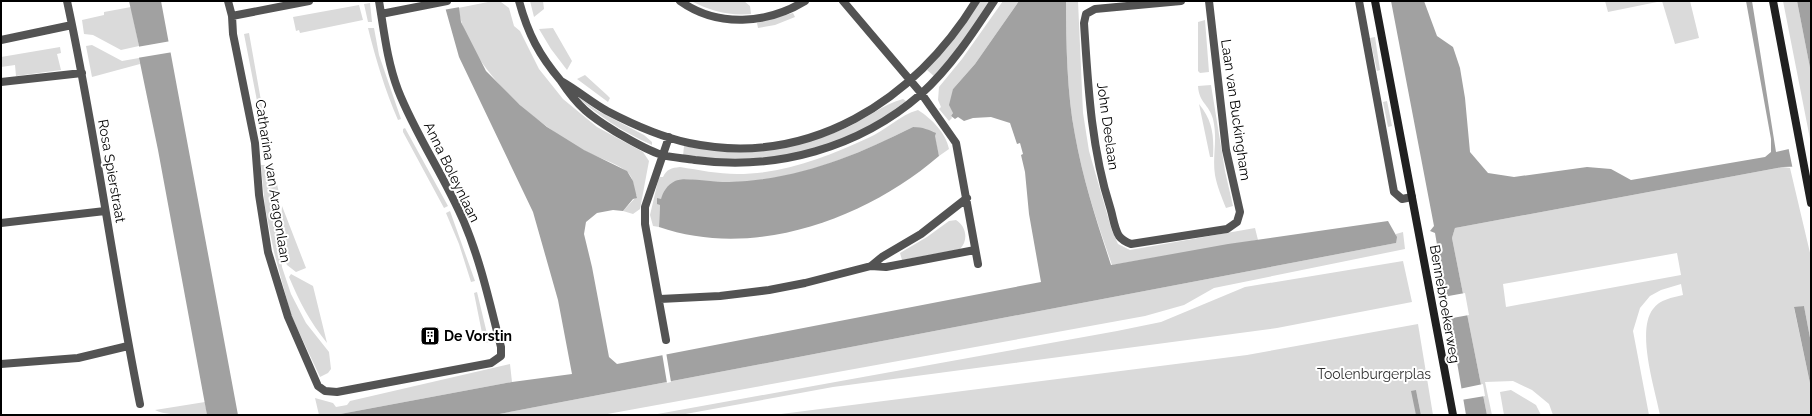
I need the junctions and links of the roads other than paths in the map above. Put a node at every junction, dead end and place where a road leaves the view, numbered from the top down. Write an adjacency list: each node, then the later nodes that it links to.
1 (67, 1): 19 (street, Rosa Spierstraat)
2 (228, 1): 18 (street, Catharina van Aragonlaan)
3 (309, 1): 18 (street)
4 (379, 1): 17 (street, Anna Boleynlaan)
5 (447, 1): 17 (street)
6 (519, 1): 23 (street)
7 (680, 1): 8 (street)
8 (805, 1)
9 (842, 1): 22 (street)
10 (976, 1): 22 (street)
11 (994, 1): 25 (street)
12 (1181, 1): 32 (street, John Deelaan)
13 (1209, 1): 32 (street, Laan van Buckingham)
14 (1359, 1): 28 (street)
15 (1375, 1): 28 (street, Bennebroekerweg)
16 (1773, 1): 30 (street)
17 (381, 14): 40 (street, Anna Boleynlaan)
18 (232, 16): 40 (street, Catharina van Aragonlaan)
19 (72, 25): 20 (street); 21 (street, Rosa Spierstraat)
20 (1, 40)
21 (82, 73): 24 (street); 31 (street, Rosa Spierstraat)
22 (910, 80): 25 (street); 26 (street)
23 (561, 81): 26 (street); 27 (street)
24 (1, 82)
25 (921, 94): 27 (street); 29 (street)
26 (669, 137): 27 (street)
27 (663, 155): 37 (street)
28 (1412, 197): 43 (street, Bennebroekerweg)
29 (967, 198): 34 (street); 36 (street)
30 (1810, 200)
31 (105, 211): 33 (street); 39 (street, Rosa Spierstraat)
32 (1237, 222)
33 (1, 223)
34 (975, 250): 35 (street); 36 (street)
35 (978, 264)
36 (871, 266): 37 (street)
37 (660, 299): 38 (street)
38 (666, 340)
39 (128, 346): 41 (street); 42 (street, Rosa Spierstraat)
40 (501, 356)
41 (1, 364)
42 (140, 404)
43 (1453, 415)

